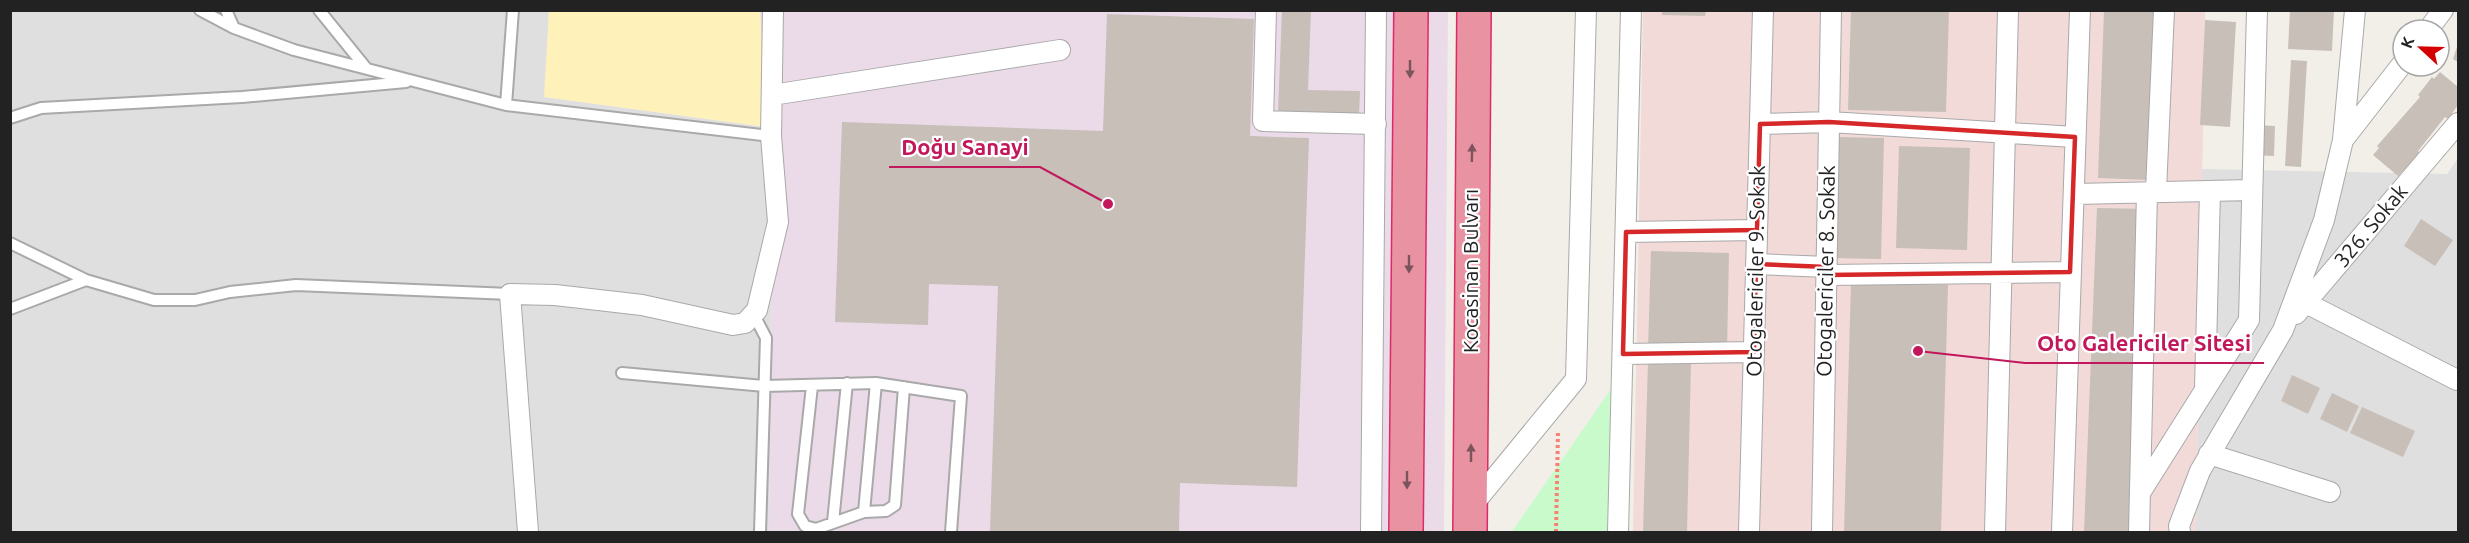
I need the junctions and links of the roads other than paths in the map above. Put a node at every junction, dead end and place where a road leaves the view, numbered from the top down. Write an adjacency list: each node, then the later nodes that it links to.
1 (200, 10): 19 (lane)
2 (226, 10): 19 (lane)
3 (319, 10): 21 (lane)
4 (513, 10): 25 (lane)
5 (773, 10): 24 (street)
6 (1266, 10): 29 (street)
7 (1376, 10): 29 (street)
8 (1410, 10): 72 (highway, one-way to 72)
9 (1474, 10): 66 (highway, Kocasinan Bulvarı, one-way to 9)
10 (1586, 10): 66 (street)
11 (1631, 10): 40 (street)
12 (1763, 10): 30 (street, Otogalericiler 9. Sokak)
13 (1831, 10): 27 (street, Otogalericiler 8. Sokak)
14 (2008, 10): 31 (street)
15 (2080, 10): 33 (street)
16 (2164, 10): 37 (street)
17 (2257, 10): 36 (street)
18 (2355, 10): 34 (street)
19 (234, 28): 21 (lane)
20 (1060, 50): 24 (street)
21 (367, 68): 23 (lane)
22 (2391, 78): 34 (street)
23 (415, 81): 25 (lane); 26 (lane)
24 (772, 94): 32 (street)
25 (506, 105): 32 (lane)
26 (10, 118)
27 (1828, 122): 30 (street); 31 (street); 43 (street, Otogalericiler 8. Sokak)
28 (2458, 123): 48 (street, 326. Sokak)
29 (1376, 124): 71 (street)
30 (1760, 124): 39 (street, Otogalericiler 9. Sokak)
31 (2005, 133): 33 (street); 45 (street)
32 (771, 136): 50 (street)
33 (2075, 137): 38 (street)
34 (2343, 140): 51 (street)
35 (2210, 190): 36 (street); 37 (street); 61 (street)
36 (2252, 190): 61 (street)
37 (2152, 192): 38 (street); 64 (street)
38 (2075, 194): 44 (street)
39 (1757, 230): 40 (street); 42 (street, Otogalericiler 9. Sokak)
40 (1626, 232): 53 (street)
41 (10, 243): 46 (lane)
42 (1756, 264): 43 (street); 52 (street, Otogalericiler 9. Sokak)
43 (1827, 271): 45 (street); 75 (street, Otogalericiler 8. Sokak)
44 (2070, 272): 45 (street); 77 (street)
45 (2001, 273): 76 (street)
46 (86, 280): 47 (lane); 49 (lane)
47 (510, 294): 50 (street); 68 (street)
48 (2306, 303): 51 (street, 326. Sokak); 55 (street)
49 (10, 309)
50 (754, 315): 58 (lane)
51 (2283, 330): 62 (street)
52 (1754, 352): 53 (street); 74 (street, Otogalericiler 9. Sokak)
53 (1623, 354): 73 (street)
54 (622, 373): 58 (lane)
55 (2457, 380)
56 (848, 383): 57 (lane); 59 (lane); 67 (lane)
57 (876, 383): 60 (lane); 65 (lane)
58 (765, 386): 59 (lane); 69 (lane)
59 (812, 386): 67 (lane)
60 (904, 387): 65 (lane); 70 (lane)
61 (2205, 389): 64 (street)
62 (2209, 454): 63 (street); 79 (street)
63 (2330, 492)
64 (2140, 493): 78 (street)
65 (864, 512): 67 (lane)
66 (1470, 520)
67 (833, 522)
68 (528, 532)
69 (760, 532)
70 (951, 532)
71 (1371, 532)
72 (1407, 532)
73 (1618, 532)
74 (1749, 532)
75 (1822, 532)
76 (1995, 532)
77 (2062, 532)
78 (2139, 532)
79 (2180, 532)

